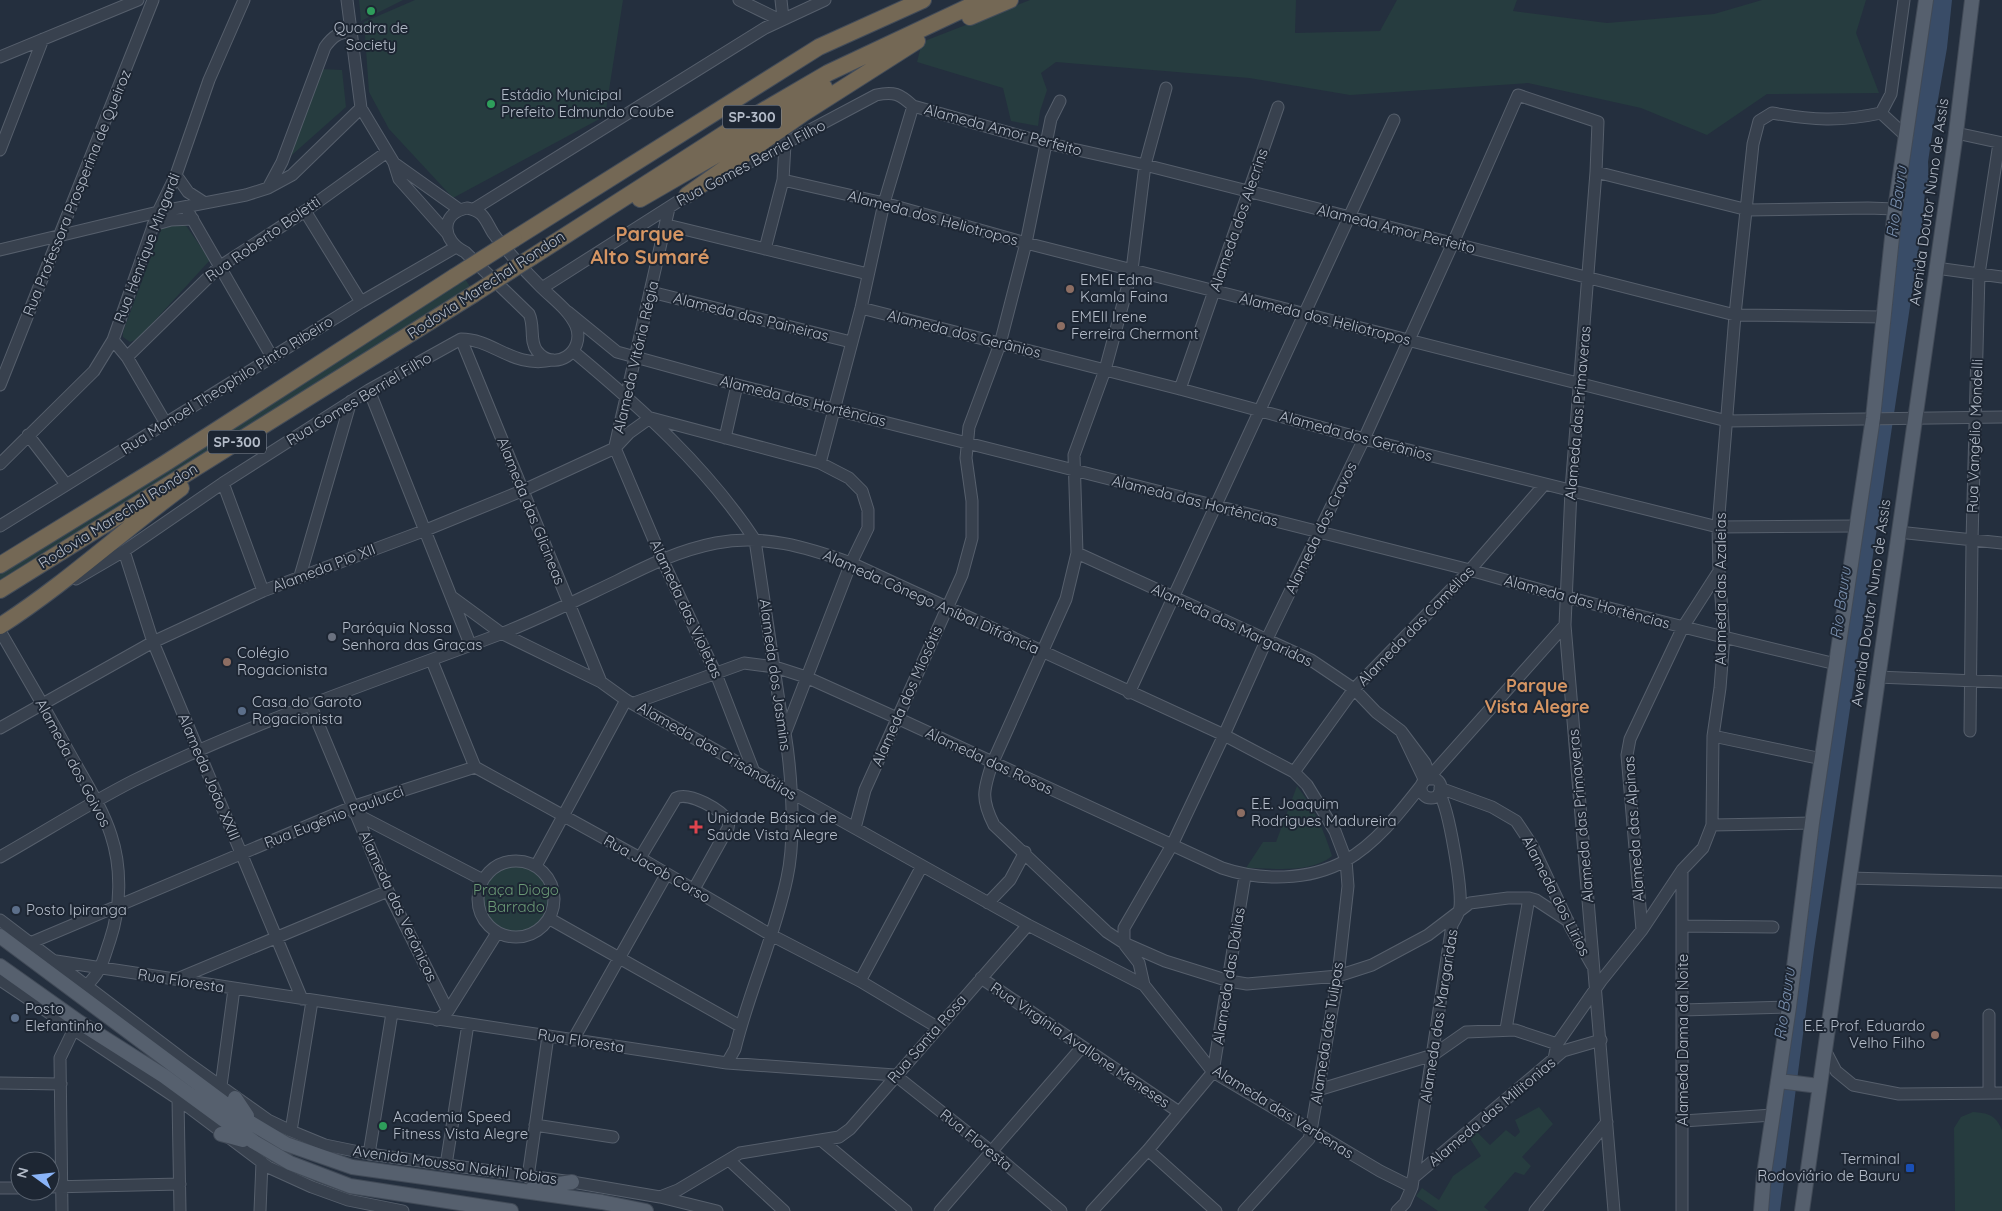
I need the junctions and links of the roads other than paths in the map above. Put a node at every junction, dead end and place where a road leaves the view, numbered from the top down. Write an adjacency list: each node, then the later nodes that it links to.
1 (138, 0): 18 (street)
2 (153, 0): 61 (street, Rua Professora Prosperina de Queiroz)
3 (244, 0): 40 (street, Rua Henrique Mingardi)
4 (347, 0): 17 (street)
5 (739, 0): 14 (street)
6 (780, 0): 15 (street)
7 (825, 0): 15 (street)
8 (923, 0): 136 (highway, Rodovia Marechal Rondon / SP-300, bridge)
9 (983, 0): 62 (highway, Rodovia Marechal Rondon / SP-300)
10 (1010, 0): 19 (highway)
11 (1904, 0): 26 (street)
12 (1926, 0): 30 (main road, Avenida Doutor Nuno de Assis)
13 (1972, 0): 29 (main road, Avenida Doutor Nuno de Assis)
14 (758, 9): 15 (street); 16 (street)
15 (781, 19): 16 (street)
16 (765, 28): 50 (street)
17 (351, 31): 25 (street); 36 (street)
18 (43, 39): 20 (street); 34 (street)
19 (917, 41): 45 (highway); 62 (highway)
20 (0, 57)
21 (1166, 88): 38 (street)
22 (1060, 101): 31 (street, Alameda dos Miosótis)
23 (912, 106): 31 (street, Alameda Amor Perfeito); 33 (street, Rua Gomes Berriel Filho); 47 (street)
24 (1278, 107): 44 (street, Alameda dos Alecrins)
25 (361, 108): 35 (street); 41 (street)
26 (1881, 113): 30 (street); 53 (street, Alameda das Azaleias)
27 (1394, 120): 56 (street)
28 (1598, 122): 39 (street, Alameda das Primaveras); 63 (street, Alameda dos Cravos)
29 (1956, 133): 32 (street); 69 (main road, Avenida Doutor Nuno de Assis)
30 (1907, 137): 51 (main road, Avenida Doutor Nuno de Assis)
31 (1046, 142): 38 (street, Alameda Amor Perfeito); 64 (street, Alameda dos Miosótis)
32 (2001, 143): 72 (street, Rua Vangélio Mondelli)
33 (785, 144): 42 (street); 45 (street, Rua Gomes Berriel Filho)
34 (0, 150)
35 (387, 152): 37 (street); 54 (street, Rua Roberto Boletti)
36 (282, 162): 41 (street); 43 (street)
37 (394, 163): 52 (street); 60 (street)
38 (1145, 165): 44 (street, Alameda Amor Perfeito); 70 (street)
39 (1596, 172): 53 (street); 73 (street, Alameda das Primaveras)
40 (176, 175): 46 (street); 55 (street, Rua Henrique Mingardi)
41 (292, 175): 43 (street)
42 (783, 180): 47 (street, Alameda dos Heliotropos); 66 (street)
43 (268, 188): 46 (street)
44 (1248, 192): 56 (street, Alameda Amor Perfeito); 77 (street, Alameda dos Alecrins)
45 (686, 195): 49 (street, Rua Gomes Berriel Filho)
46 (205, 203): 48 (street)
47 (884, 203): 64 (street, Alameda dos Heliotropos); 71 (street)
48 (186, 208): 55 (street); 57 (street)
49 (669, 208): 59 (street, Alameda Vitória Régia); 75 (street, Rua Gomes Berriel Filho)
50 (474, 209): 52 (street); 75 (street)
51 (1895, 209): 53 (street); 83 (main road, Avenida Doutor Nuno de Assis)
52 (460, 210): 60 (street)
53 (1748, 210): 82 (street, Alameda das Azaleias)
54 (305, 211): 68 (street, Rua Roberto Boletti); 78 (street)
55 (158, 212): 58 (street, Rua Henrique Mingardi); 61 (street)
56 (1350, 217): 63 (street, Alameda Amor Perfeito); 81 (street)
57 (192, 219): 58 (street); 68 (street)
58 (153, 225): 85 (street, Rua Henrique Mingardi)
59 (667, 225): 66 (street); 76 (street, Alameda Vitória Régia)
60 (447, 233): 65 (street)
61 (61, 234): 67 (street); 96 (street, Rua Professora Prosperina de Queiroz)
62 (557, 240): 120 (highway, Rodovia Marechal Rondon / SP-300, bridge)
63 (1453, 243): 73 (street, Alameda Amor Perfeito); 86 (street, Alameda dos Cravos)
64 (1026, 244): 70 (street, Alameda dos Heliotropos); 88 (street, Alameda dos Miosótis)
65 (456, 247): 78 (street, Rua Manoel Theophilo Pinto Ribeiro); 93 (street)
66 (765, 249): 71 (street)
67 (0, 250)
68 (219, 267): 91 (street, Rua Roberto Boletti); 92 (street)
69 (1936, 268): 72 (street); 104 (main road, Avenida Doutor Nuno de Assis)
70 (1132, 270): 77 (street, Alameda dos Heliotropos); 94 (street)
71 (868, 274): 79 (street)
72 (1980, 274): 74 (street); 108 (street, Rua Vangélio Mondelli)
73 (1589, 277): 82 (street, Alameda Amor Perfeito); 95 (street, Alameda das Primaveras)
74 (2002, 277)
75 (542, 288): 80 (street)
76 (651, 292): 87 (street, Alameda das Paineiras); 90 (street, Alameda Vitória Régia)
77 (1214, 292): 81 (street, Alameda dos Heliotropos); 98 (street, Alameda dos Alecrins)
78 (361, 302): 92 (street, Rua Manoel Theophilo Pinto Ribeiro)
79 (861, 308): 87 (street); 88 (street, Alameda dos Gerânios)
80 (568, 312): 89 (street); 90 (street, Alameda das Hortências)
81 (1304, 314): 86 (street, Alameda dos Heliotropos); 103 (street)
82 (1735, 316): 83 (street, Alameda Amor Perfeito); 109 (street, Alameda das Azaleias)
83 (1884, 317): 107 (main road, Avenida Doutor Nuno de Assis)
84 (461, 339): 93 (street); 99 (street, Rua Gomes Berriel Filho); 127 (street, Alameda das Glicineas)
85 (113, 340): 91 (street); 112 (street, Rua Henrique Mingardi)
86 (1409, 340): 95 (street, Alameda dos Heliotropos); 114 (street, Alameda dos Cravos)
87 (852, 342): 102 (street)
88 (1000, 344): 94 (street, Alameda dos Gerânios); 115 (street, Alameda dos Miosótis)
89 (574, 352): 93 (street); 100 (street, Alameda dos Jasmins)
90 (635, 356): 97 (street, Alameda das Hortências); 100 (street, Alameda Vitória Régia)
91 (127, 357): 110 (street)
92 (272, 357): 110 (street, Rua Manoel Theophilo Pinto Ribeiro)
93 (553, 360)
94 (1104, 370): 98 (street, Alameda dos Gerânios); 123 (street)
95 (1581, 384): 109 (street, Alameda dos Heliotropos); 128 (street, Alameda das Primaveras)
96 (0, 385)
97 (737, 385): 102 (street, Alameda das Hortências); 113 (street)
98 (1180, 389): 103 (street, Alameda dos Gerânios)
99 (369, 390): 101 (street, Rua Gomes Berriel Filho); 133 (street)
100 (626, 396): 106 (street, Alameda dos Jasmins); 116 (street, Alameda Vitória Régia)
101 (351, 401): 125 (street, Rua Gomes Berriel Filho); 148 (street)
102 (834, 408): 115 (street, Alameda das Hortências); 121 (street)
103 (1260, 411): 114 (street, Alameda dos Gerânios); 129 (street)
104 (1914, 417): 107 (street, Alameda dos Heliotropos); 108 (street, Alameda dos Heliotropos); 134 (main road, Avenida Doutor Nuno de Assis)
105 (2002, 417): 108 (street, Alameda dos Heliotropos)
106 (650, 418): 111 (street); 116 (street, Alameda Pio XII); 119 (street, Alameda dos Jasmins)
107 (1873, 418): 109 (street, Alameda dos Heliotropos); 131 (main road, Avenida Doutor Nuno de Assis)
108 (1975, 418): 138 (street, Rua Vangélio Mondelli)
109 (1727, 421): 132 (street, Alameda das Azaleias)
110 (165, 422): 124 (street, Rua Manoel Theophilo Pinto Ribeiro)
111 (697, 429): 113 (street); 119 (street)
112 (28, 435): 118 (street, Rua Henrique Mingardi); 124 (street)
113 (725, 438): 121 (street)
114 (1364, 439): 126 (street, Alameda dos Gerânios); 135 (street, Alameda dos Cravos)
115 (967, 443): 123 (street, Alameda das Hortências); 156 (street, Alameda dos Miosótis)
116 (614, 448): 127 (street, Alameda Pio XII); 142 (street, Alameda das Violetas)
117 (0, 450): 118 (street)
118 (13, 450): 122 (street, Rua Henrique Mingardi)
119 (684, 450): 137 (street, Alameda dos Jasmins)
120 (212, 457): 149 (highway, Rodovia Marechal Rondon / SP-300); 154 (highway)
121 (820, 463): 144 (street)
122 (0, 464)
123 (1074, 470): 129 (street, Alameda das Hortências); 141 (street)
124 (65, 483): 130 (street, Rua Manoel Theophilo Pinto Ribeiro)
125 (223, 483): 140 (street, Rua Gomes Berriel Filho); 150 (street)
126 (1544, 485): 128 (street, Alameda dos Gerânios); 146 (street, Alameda das Camélias)
127 (524, 490): 133 (street, Alameda Pio XII); 155 (street, Alameda das Glicineas)
128 (1571, 490): 132 (street, Alameda dos Gerânios); 153 (street, Alameda das Primaveras)
129 (1215, 506): 135 (street, Alameda das Hortências); 152 (street)
130 (0, 526)
131 (1857, 526): 132 (street, Alameda dos Gerânios); 168 (main road, Avenida Doutor Nuno de Assis)
132 (1718, 527): 147 (street, Alameda das Azaleias)
133 (426, 530): 148 (street, Alameda Pio XII); 151 (street)
134 (1898, 532): 138 (street); 172 (main road, Avenida Doutor Nuno de Assis)
135 (1318, 534): 146 (street, Alameda das Hortências); 163 (street, Alameda dos Cravos)
136 (42, 539): 143 (highway); 145 (highway, Rodovia Marechal Rondon / SP-300)
137 (755, 540): 142 (street, Alameda Cônego Aníbal Difrância); 144 (street, Alameda Cônego Aníbal Difrância); 169 (street, Alameda dos Jasmins)
138 (1972, 541): 139 (street); 174 (street, Rua Vangélio Mondelli)
139 (2002, 543)
140 (124, 551): 154 (street, Rua Gomes Berriel Filho); 164 (street, Alameda João XXIII)
141 (1077, 553): 152 (street, Alameda das Margaridas); 166 (street)
142 (662, 559): 155 (street, Alameda Cônego Aníbal Difrância); 170 (street, Alameda das Violetas)
143 (0, 560)
144 (852, 563): 156 (street, Alameda Cônego Aníbal Difrância); 171 (street)
145 (0, 565)
146 (1470, 570): 153 (street, Alameda das Hortências); 176 (street, Alameda das Camélias)
147 (1719, 571): 159 (street, Alameda das Alpinas); 162 (street, Alameda das Azaleias)
148 (300, 576): 150 (street, Alameda Pio XII)
149 (0, 590)
150 (263, 591): 164 (street, Alameda Pio XII)
151 (452, 597): 161 (street, Alameda das Crisândálias); 165 (street)
152 (1173, 597): 163 (street, Alameda das Margaridas); 177 (street)
153 (1565, 597): 157 (street, Alameda das Primaveras); 159 (street, Alameda das Hortências)
154 (42, 598): 158 (highway, Rua Gomes Berriel Filho)
155 (569, 604): 161 (street, Alameda Cônego Aníbal Difrância); 173 (street, Alameda das Glicineas)
156 (947, 609): 166 (street, Alameda Cônego Aníbal Difrância); 183 (street, Alameda dos Miosótis)
157 (1565, 625): 195 (street); 231 (street, Alameda das Primaveras)
158 (0, 626)
159 (1683, 627): 162 (street, Alameda das Hortências); 232 (street, Alameda das Alpinas)
160 (0, 631): 179 (street, Alameda dos Goivos)
161 (501, 633): 165 (street, Alameda Cônego Aníbal Difrância); 173 (street, Alameda das Crisândálias)
162 (1724, 638): 168 (street, Alameda das Hortências); 188 (street, Alameda das Azaleias)
163 (1267, 639): 176 (street, Alameda das Margaridas); 187 (street, Alameda dos Cravos)
164 (153, 642): 179 (street, Alameda Pio XII); 189 (street, Alameda João XXIII)
165 (470, 644): 167 (street, Alameda Cônego Aníbal Difrância)
166 (1043, 652): 177 (street, Alameda Cônego Aníbal Difrância); 191 (street)
167 (432, 661): 180 (street, Alameda Cônego Aníbal Difrância); 192 (street)
168 (1836, 664): 190 (main road, Avenida Doutor Nuno de Assis)
169 (775, 667): 170 (street, Alameda das Rosas); 171 (street, Alameda das Rosas); 181 (street, Alameda dos Jasmins)
170 (716, 674): 178 (street, Alameda das Rosas); 193 (street, Alameda das Violetas)
171 (806, 677): 182 (street); 183 (street, Alameda das Rosas)
172 (1877, 677): 174 (street); 215 (main road, Avenida Doutor Nuno de Assis)
173 (601, 682): 178 (street, Alameda das Crisândálias)
174 (1970, 682): 175 (street); 186 (street, Rua Vangélio Mondelli)
175 (2002, 682)
176 (1354, 689): 194 (street, Alameda das Camélias); 195 (street, Alameda das Margaridas)
177 (1129, 693): 187 (street, Alameda Cônego Aníbal Difrância)
178 (630, 702): 193 (street, Alameda das Crisândálias); 200 (street)
179 (43, 704): 184 (street, Alameda Pio XII); 197 (street, Alameda dos Goivos)
180 (310, 704): 189 (street, Alameda Cônego Aníbal Difrância); 198 (street, Alameda das Verônicas)
181 (780, 708): 182 (street); 185 (street, Alameda dos Jasmins)
182 (793, 709): 185 (street)
183 (897, 718): 191 (street, Alameda das Rosas); 203 (street, Alameda dos Miosótis)
184 (0, 728)
185 (786, 731): 196 (street, Alameda dos Jasmins)
186 (1970, 731)
187 (1224, 735): 194 (street, Alameda Cônego Aníbal Difrância); 204 (street, Alameda dos Cravos)
188 (1713, 736): 190 (street); 202 (street, Alameda das Azaleias)
189 (198, 751): 197 (street, Alameda Cônego Aníbal Difrância); 206 (street, Alameda João XXIII)
190 (1822, 759): 201 (main road, Avenida Doutor Nuno de Assis)
191 (992, 764): 204 (street, Alameda das Rosas); 205 (street)
192 (475, 767): 198 (street, Rua Eugênio Paulucci); 200 (street, Rua Jacob Corso)
193 (754, 772): 196 (street, Alameda das Crisândálias)
194 (1294, 772): 209 (street, Alameda Cônego Aníbal Difrância)
195 (1433, 788): 199 (street); 199 (street); 218 (street, Alameda dos Lirios); 224 (street, Alameda das Margaridas)
196 (790, 792): 203 (street, Alameda das Crisândálias); 234 (street, Alameda dos Jasmins)
197 (96, 802): 207 (street, Alameda Cônego Aníbal Difrância); 223 (street, Alameda dos Goivos)
198 (353, 810): 206 (street, Rua Eugênio Paulucci); 216 (street); 220 (street, Alameda das Verônicas)
199 (1399, 814): 209 (street, Alameda das Rosas)
200 (562, 816): 208 (street, Rua Jacob Corso); 210 (street)
201 (1812, 822): 202 (street); 256 (main road, Avenida Doutor Nuno de Assis)
202 (1712, 826): 212 (street, Alameda das Azaleias)
203 (855, 828): 211 (street, Alameda das Crisândálias)
204 (1172, 845): 214 (street, Alameda das Rosas); 238 (street)
205 (1025, 852): 222 (street); 238 (street)
206 (241, 853): 223 (street, Rua Eugênio Paulucci); 236 (street, Alameda João XXIII)
207 (0, 857)
208 (640, 858): 213 (street, Rua Jacob Corso); 219 (street)
209 (1346, 860): 214 (street, Alameda das Rosas); 245 (street, Alameda das Tulipas)
210 (536, 866): 216 (street); 225 (street)
211 (922, 866): 222 (street, Alameda das Crisândálias); 248 (street)
212 (1682, 870): 229 (street, Alameda Dama da Noite); 232 (street, Alameda das Azaleias)
213 (666, 875): 219 (street, Rua Jacob Corso); 240 (street)
214 (1245, 876): 249 (street, Alameda das Dálias)
215 (1849, 878): 217 (street); 276 (main road, Avenida Doutor Nuno de Assis)
216 (483, 880): 233 (street)
217 (2002, 882)
218 (1551, 883): 221 (street); 228 (street, Alameda dos Lirios)
219 (694, 889): 234 (street, Rua Jacob Corso)
220 (388, 891): 236 (street); 258 (street, Alameda das Verônicas)
221 (1532, 899): 224 (street); 228 (street); 267 (street)
222 (988, 903): 227 (street, Alameda das Crisândálias)
223 (117, 906): 239 (street, Rua Eugênio Paulucci); 243 (street, Alameda dos Goivos)
224 (1460, 908): 245 (street); 277 (street, Alameda das Margaridas)
225 (550, 918): 233 (street); 240 (street)
226 (0, 920): 239 (street)
227 (1028, 925): 246 (street, Rua Santa Rosa); 250 (street, Alameda das Crisândálias)
228 (1569, 925): 231 (street); 242 (street, Alameda dos Lirios)
229 (1682, 926): 230 (street); 257 (street, Alameda Dama da Noite)
230 (1773, 927)
231 (1591, 929): 242 (street, Alameda das Primaveras)
232 (1642, 930): 253 (street, Alameda das Azaleias)
233 (497, 933): 258 (street)
234 (771, 935): 248 (street, Rua Jacob Corso); 265 (street, Alameda dos Jasmins)
235 (0, 936): 239 (main road, Avenida Moussa Nakhl Tobias)
236 (276, 938): 247 (street); 255 (street, Alameda João XXIII)
237 (0, 943): 239 (main road)
238 (1124, 943): 249 (street); 250 (street, Alameda das Verbenas)
239 (23, 945): 241 (main road, Avenida Moussa Nakhl Tobias)
240 (619, 957): 265 (street); 269 (street)
241 (50, 962): 243 (street, Rua Floresta); 252 (main road, Avenida Moussa Nakhl Tobias)
242 (1594, 968): 253 (street, Alameda das Primaveras)
243 (101, 969): 247 (street, Rua Floresta); 252 (street, Alameda dos Goivos)
244 (2, 972): 254 (main road); 264 (street)
245 (1338, 976): 249 (street); 289 (street, Alameda das Tulipas)
246 (981, 978): 266 (street, Rua Santa Rosa); 274 (street, Rua Virgínia Avallone Meneses)
247 (176, 980): 251 (street, Rua Floresta)
248 (860, 981): 266 (street, Rua Jacob Corso)
249 (1229, 981): 282 (street, Alameda das Dálias)
250 (1144, 985): 282 (street, Alameda das Verbenas)
251 (234, 989): 255 (street, Rua Floresta); 287 (street)
252 (82, 990): 254 (main road); 260 (main road, Avenida Moussa Nakhl Tobias); 280 (street)
253 (1597, 990): 270 (street, Alameda das Primaveras); 273 (street, Alameda das Militonias)
254 (47, 1000): 264 (main road)
255 (307, 1000): 259 (street, Rua Floresta); 301 (street)
256 (1789, 1007): 257 (street); 284 (main road, Avenida Doutor Nuno de Assis)
257 (1682, 1010): 296 (street, Alameda Dama da Noite)
258 (448, 1011): 262 (street)
259 (392, 1013): 262 (street, Rua Floresta); 309 (street)
260 (105, 1014): 264 (main road); 275 (main road, Avenida Moussa Nakhl Tobias)
261 (1989, 1015): 271 (street)
262 (437, 1020): 263 (street, Rua Floresta)
263 (468, 1024): 268 (street, Rua Floresta); 312 (street)
264 (76, 1026): 272 (main road); 279 (street); 286 (street)
265 (740, 1026): 281 (street, Alameda dos Jasmins)
266 (937, 1027): 283 (street, Rua Santa Rosa)
267 (1506, 1029): 273 (street); 277 (street)
268 (548, 1036): 269 (street, Rua Floresta); 299 (street)
269 (573, 1040): 281 (street, Rua Floresta)
270 (1601, 1040): 278 (street, Alameda das Militonias); 297 (street, Alameda das Primaveras)
271 (1996, 1041): 290 (street)
272 (112, 1043): 279 (main road); 305 (main road)
273 (1556, 1044): 278 (street)
274 (1082, 1047): 294 (street, Rua Virgínia Avallone Meneses); 308 (street)
275 (154, 1051): 280 (main road); 298 (main road, Avenida Moussa Nakhl Tobias)
276 (1826, 1052): 288 (main road, Avenida Doutor Nuno de Assis); 290 (street)
277 (1433, 1055): 289 (street); 317 (street, Alameda das Margaridas)
278 (1554, 1059): 317 (street, Alameda das Militonias)
279 (120, 1060): 293 (street)
280 (184, 1060): 287 (street)
281 (728, 1063): 283 (street, Rua Floresta)
282 (1213, 1072): 294 (street, Alameda das Dálias); 300 (street, Alameda das Verbenas)
283 (895, 1075): 304 (street, Rua Santa Rosa); 308 (street, Rua Floresta)
284 (1779, 1081): 288 (main road); 295 (main road, Avenida Doutor Nuno de Assis)
285 (0, 1083): 286 (street)
286 (61, 1084): 307 (street)
287 (221, 1086): 292 (street)
288 (1819, 1086): 342 (main road, Avenida Doutor Nuno de Assis)
289 (1318, 1090): 300 (street, Alameda das Tulipas)
290 (1989, 1093): 291 (street)
291 (2002, 1093)
292 (235, 1098): 298 (main road); 301 (street)
293 (178, 1099): 302 (street); 318 (street)
294 (1180, 1112): 306 (street, Alameda das Dálias)
295 (1773, 1115): 296 (street); 341 (main road, Avenida Doutor Nuno de Assis)
296 (1683, 1121): 340 (street, Alameda Dama da Noite)
297 (1607, 1122): 338 (street); 339 (street, Alameda das Primaveras)
298 (251, 1123): 314 (main road, Avenida Moussa Nakhl Tobias)
299 (535, 1125): 303 (street); 313 (street)
300 (1311, 1131): 317 (street, Alameda das Verbenas); 336 (street, Alameda das Tulipas)
301 (291, 1132): 309 (street)
302 (221, 1134): 305 (main road); 311 (street)
303 (613, 1137)
304 (821, 1140): 310 (street, Rua Santa Rosa); 331 (street)
305 (254, 1142): 322 (main road)
306 (1148, 1150): 334 (street, Alameda das Dálias); 335 (street)
307 (58, 1151)
308 (992, 1152): 332 (street); 333 (street, Rua Floresta)
309 (370, 1154): 312 (street)
310 (728, 1160): 321 (street, Rua Santa Rosa); 330 (street)
311 (262, 1162): 325 (street); 326 (street)
312 (446, 1165): 313 (street)
313 (528, 1177): 315 (street)
314 (437, 1179): 316 (main road, Avenida Moussa Nakhl Tobias); 322 (main road)
315 (572, 1182): 320 (main road); 321 (street)
316 (464, 1183): 320 (main road, Avenida Moussa Nakhl Tobias); 323 (main road)
317 (1412, 1183): 337 (street, Alameda das Margaridas)
318 (180, 1184): 319 (street); 324 (street)
319 (60, 1187)
320 (520, 1190): 328 (main road, Avenida Moussa Nakhl Tobias)
321 (660, 1197): 329 (street)
322 (431, 1199): 323 (main road)
323 (460, 1204): 327 (main road)
324 (180, 1211)
325 (260, 1211)
326 (403, 1211)
327 (511, 1211)
328 (646, 1211)
329 (717, 1211)
330 (784, 1211)
331 (906, 1211)
332 (940, 1211)
333 (1061, 1211)
334 (1092, 1211)
335 (1216, 1211)
336 (1244, 1211)
337 (1397, 1211)
338 (1535, 1211)
339 (1614, 1211)
340 (1682, 1211)
341 (1761, 1211)
342 (1802, 1211)

